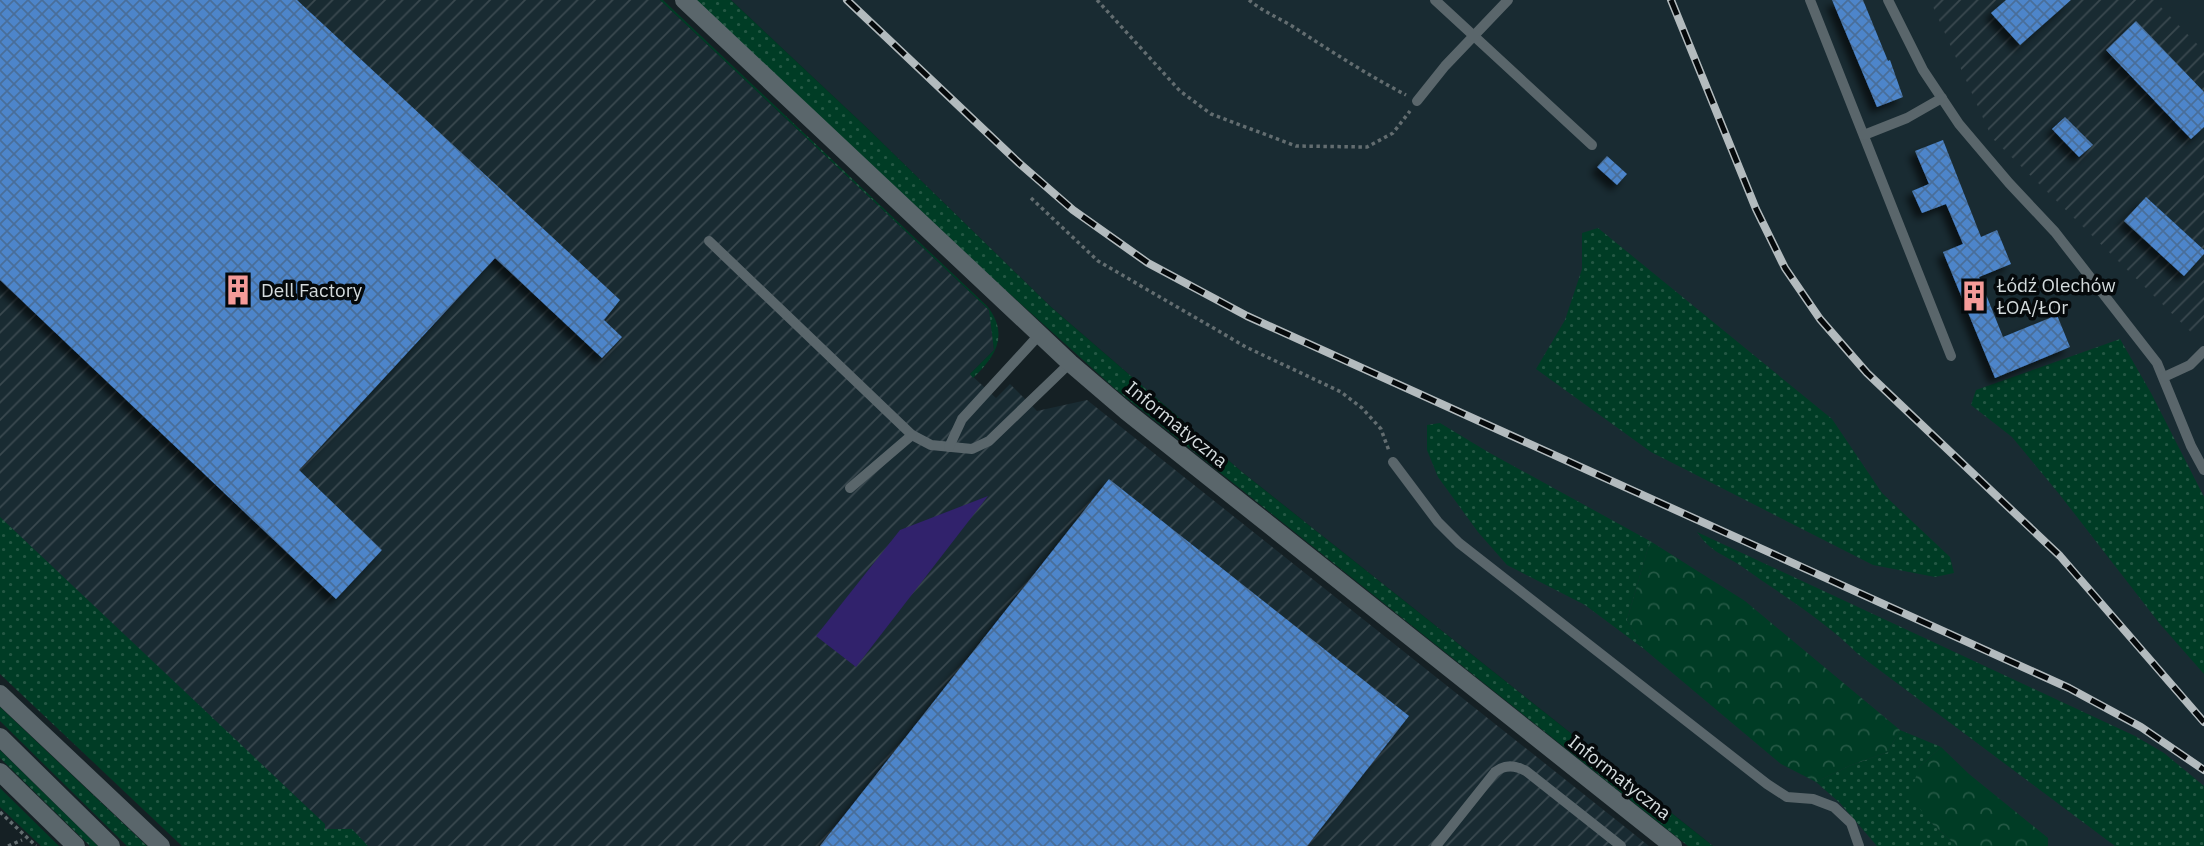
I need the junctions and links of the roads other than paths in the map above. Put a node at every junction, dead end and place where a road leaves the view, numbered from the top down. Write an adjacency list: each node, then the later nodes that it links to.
1 (684, 0): 12 (street, Informatyczna)
2 (1435, 0): 6 (lane)
3 (1508, 0): 6 (lane)
4 (1810, 0): 9 (lane)
5 (1888, 0): 7 (lane)
6 (1473, 36): 8 (lane); 10 (lane)
7 (1942, 98): 9 (lane); 16 (lane)
8 (1417, 101)
9 (1864, 135): 14 (lane)
10 (1592, 145)
11 (709, 241): 17 (lane)
12 (1040, 335): 15 (street, Informatyczna); 18 (lane)
13 (2204, 351): 16 (lane)
14 (1951, 356)
15 (1070, 363): 18 (lane); 30 (street, Informatyczna)
16 (2164, 377): 20 (lane)
17 (912, 435): 18 (lane); 21 (lane)
18 (949, 447)
19 (1393, 462): 31 (lane)
20 (2204, 470)
21 (850, 488)
22 (0, 694): 27 (street)
23 (0, 737): 26 (street)
24 (0, 772): 25 (street)
25 (76, 846)
26 (111, 846)
27 (161, 846)
28 (1436, 846): 29 (lane)
29 (1621, 846)
30 (1673, 846)
31 (1859, 846)

